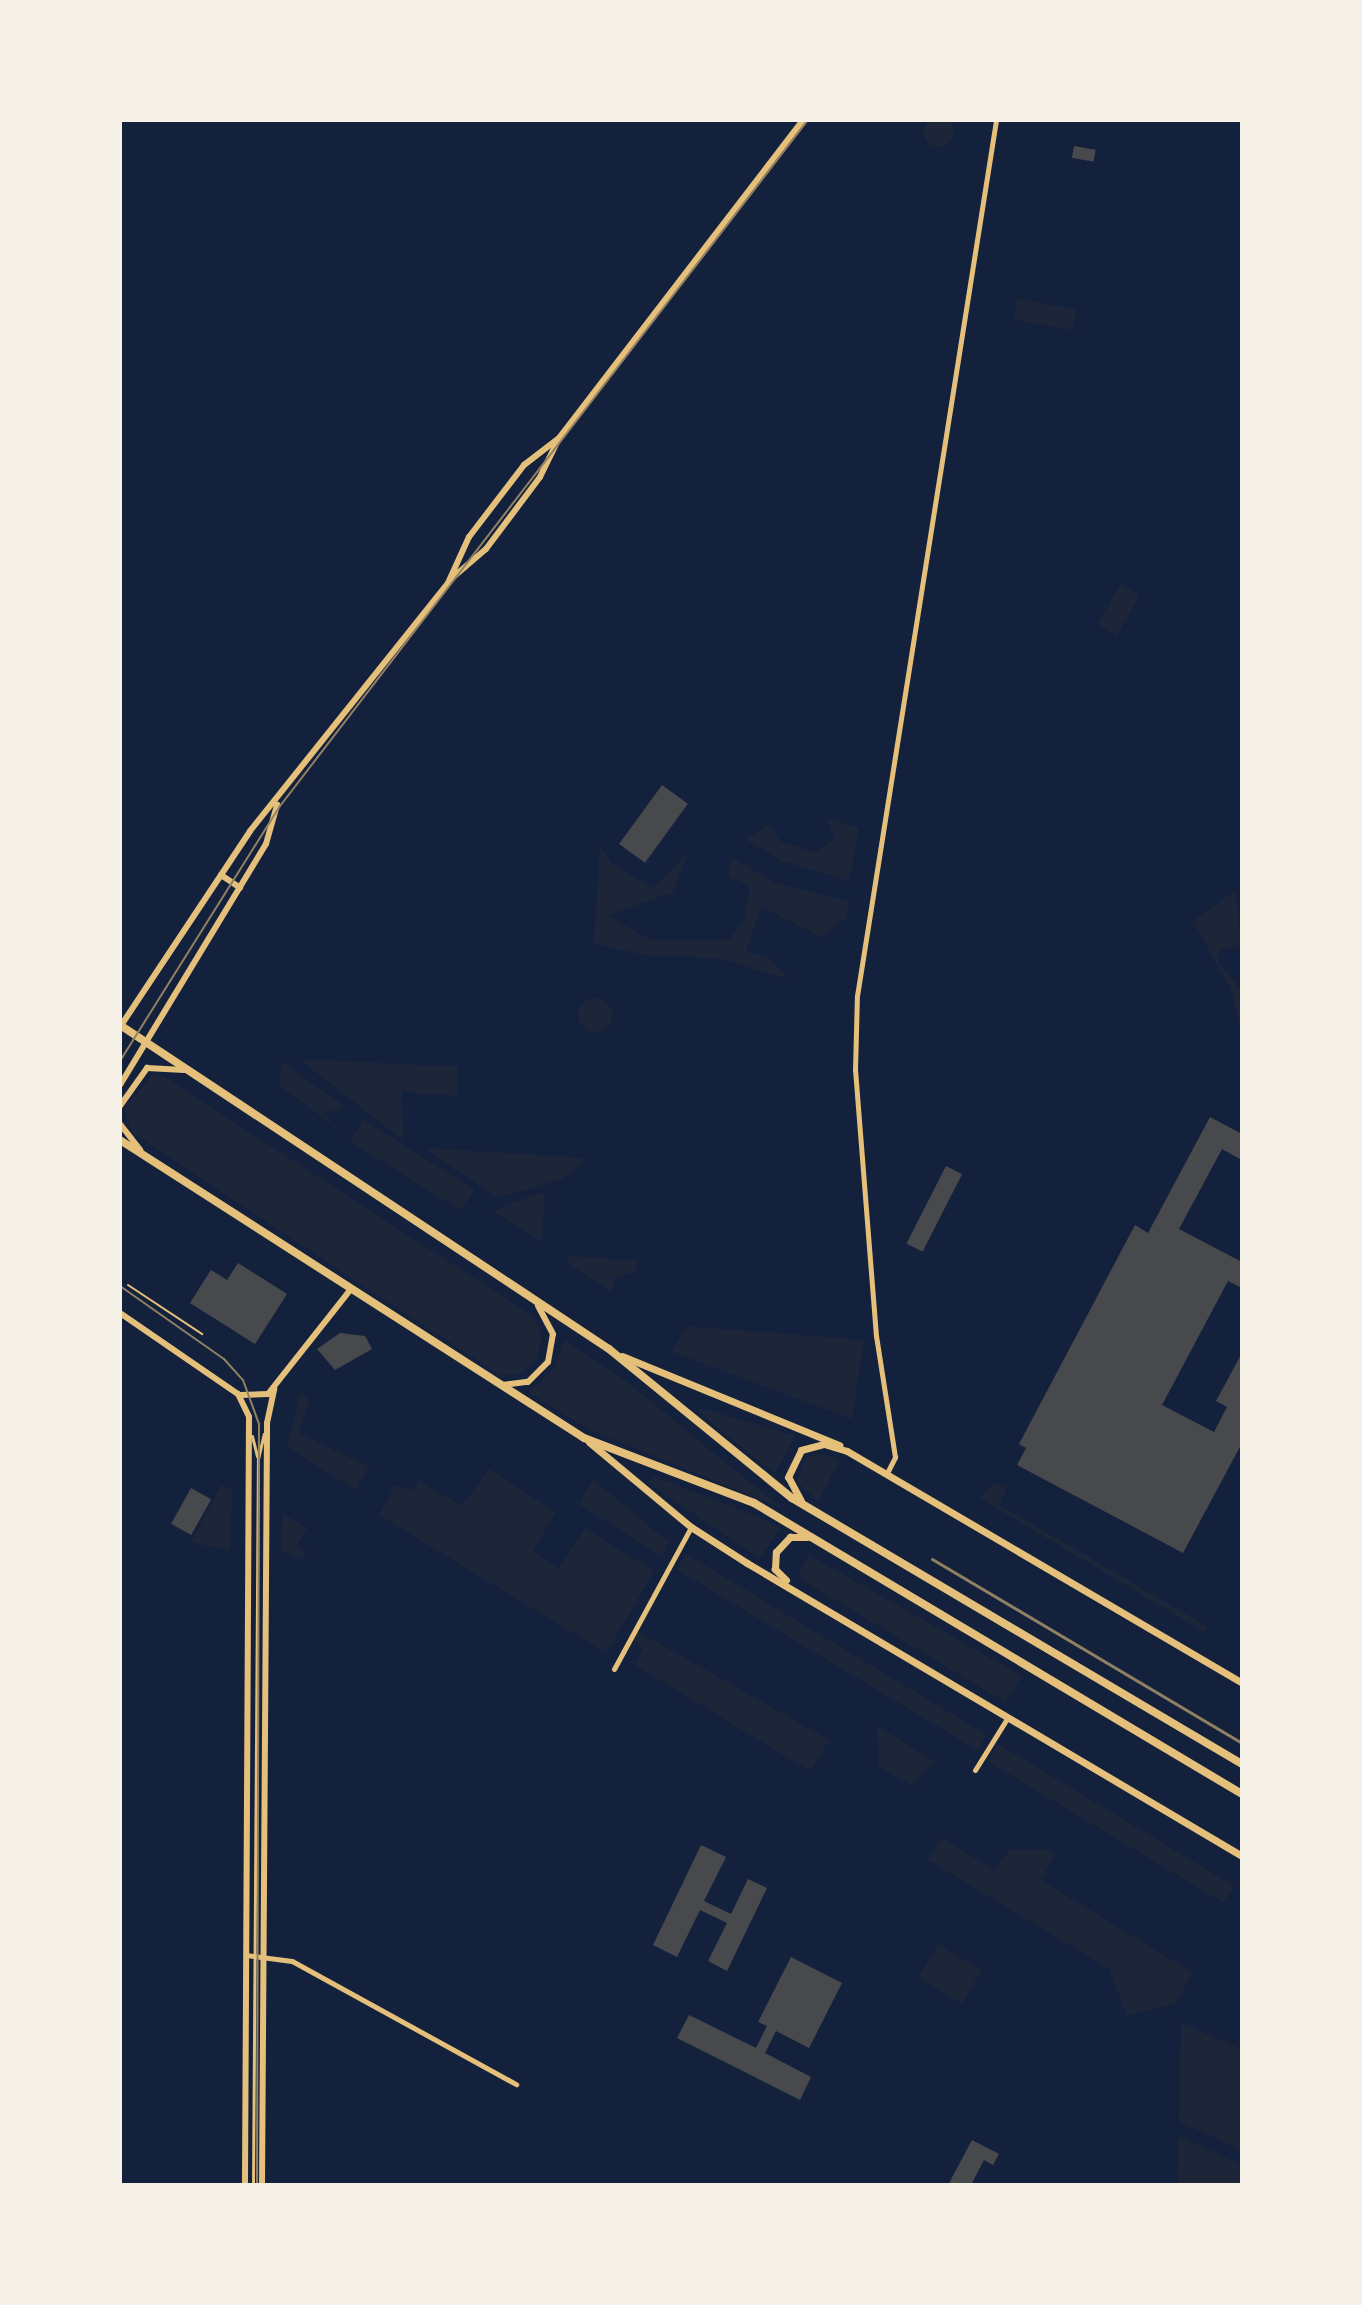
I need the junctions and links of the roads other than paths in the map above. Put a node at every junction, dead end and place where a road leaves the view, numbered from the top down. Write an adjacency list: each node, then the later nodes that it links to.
1 (803, 120): 3 (street)
2 (996, 120): 28 (street)
3 (559, 438): 4 (street); 4 (street)
4 (448, 583): 5 (street)
5 (277, 805): 6 (street); 7 (street)
6 (221, 875): 7 (street); 8 (street)
7 (240, 888): 9 (street)
8 (120, 1026): 9 (main road)
9 (147, 1043): 10 (main road); 11 (street)
10 (195, 1075): 12 (street); 17 (main road)
11 (120, 1085)
12 (120, 1106)
13 (120, 1124): 15 (street)
14 (120, 1140): 15 (main road)
15 (148, 1158): 16 (main road)
16 (351, 1289): 20 (main road); 21 (street)
17 (538, 1306): 19 (main road); 20 (street)
18 (120, 1313): 22 (street)
19 (609, 1349): 26 (main road); 29 (main road)
20 (499, 1384): 25 (main road)
21 (274, 1389): 22 (street); 23 (street)
22 (238, 1394): 24 (street)
23 (267, 1423): 27 (lane); 42 (street)
24 (249, 1426): 27 (lane); 40 (street)
25 (584, 1438): 30 (main road); 31 (main road)
26 (847, 1451): 28 (main road); 29 (main road)
27 (258, 1459): 41 (lane)
28 (887, 1473): 34 (main road)
29 (804, 1506): 36 (main road)
30 (691, 1527): 32 (main road); 33 (street)
31 (816, 1539): 32 (main road); 38 (main road)
32 (796, 1590): 35 (main road)
33 (614, 1669)
34 (1242, 1683)
35 (1008, 1717): 37 (street); 39 (main road)
36 (1242, 1764)
37 (975, 1770)
38 (1242, 1794)
39 (1242, 1856)
40 (246, 1955): 41 (street); 44 (street)
41 (255, 1955): 42 (street); 45 (lane)
42 (263, 1956): 43 (street); 46 (street)
43 (516, 2084)
44 (245, 2185)
45 (253, 2185)
46 (262, 2185)

